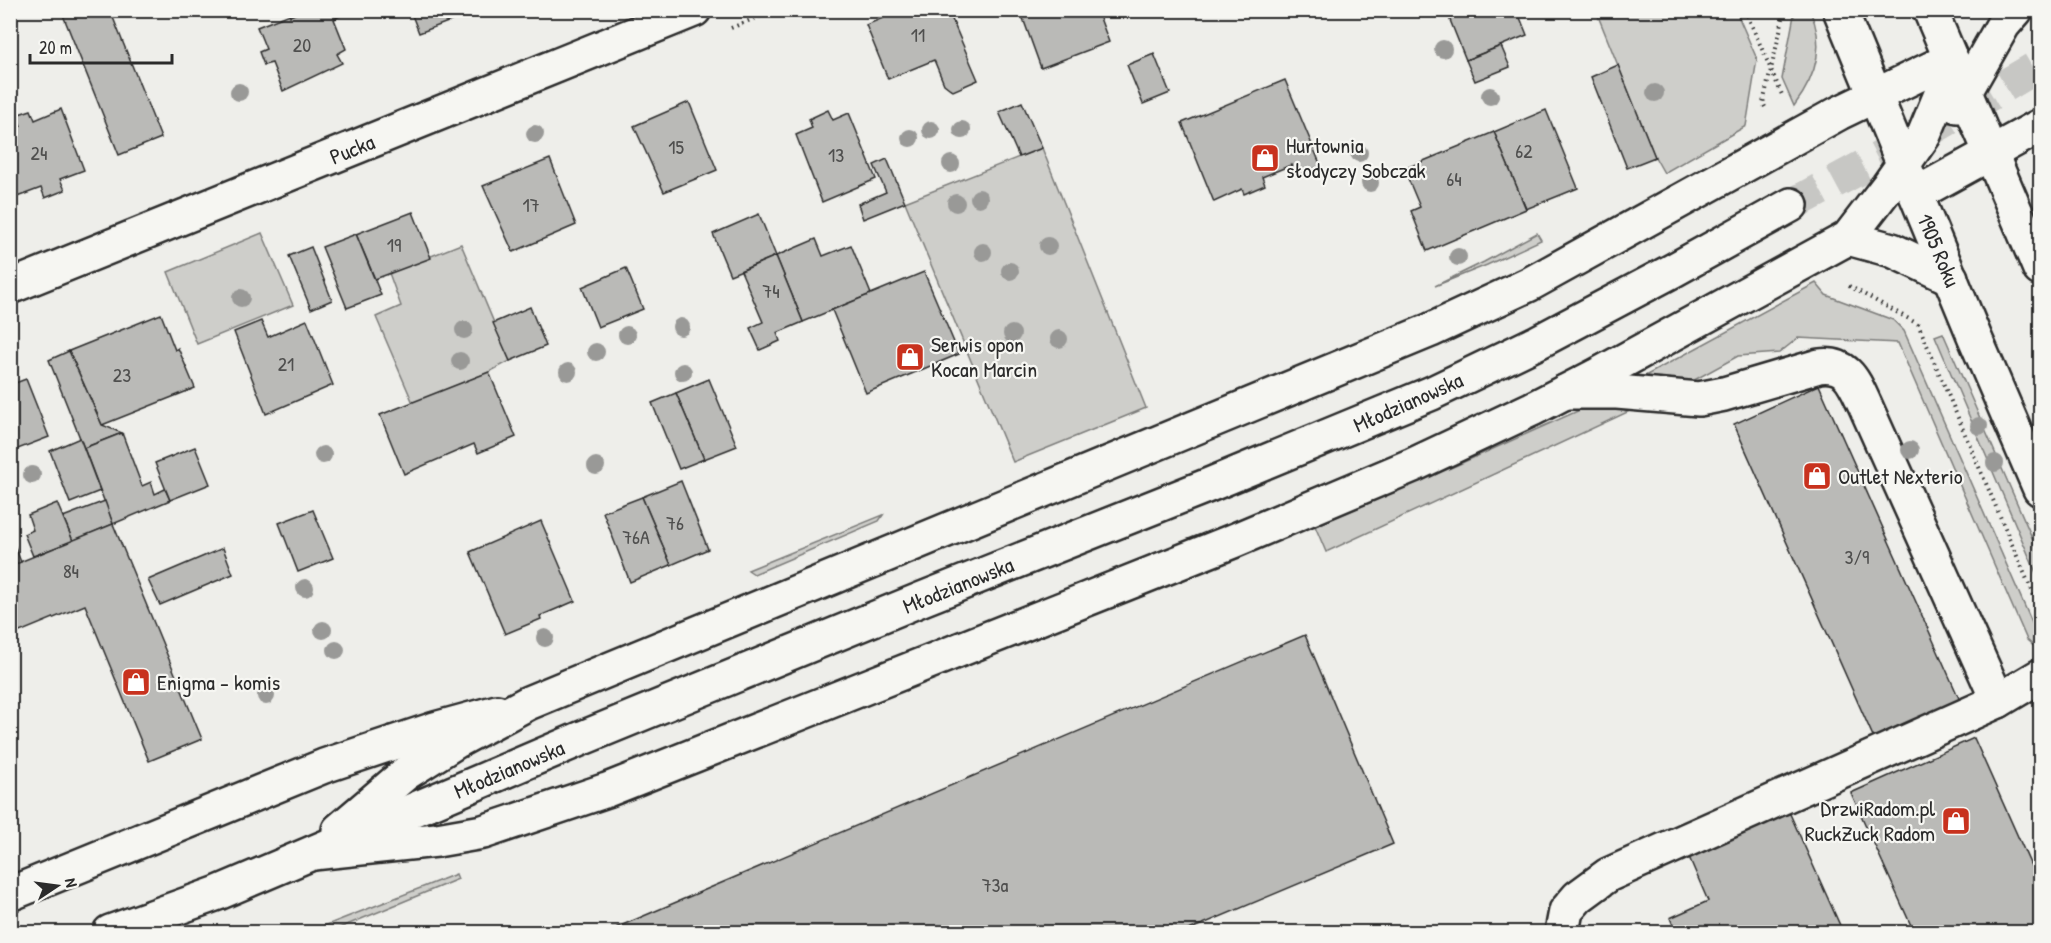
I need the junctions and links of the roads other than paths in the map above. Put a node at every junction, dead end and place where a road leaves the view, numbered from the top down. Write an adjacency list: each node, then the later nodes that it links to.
1 (694, 10): 16 (main road, Pucka)
2 (1840, 10): 7 (main road, 1905 Roku)
3 (1930, 10): 5 (main road)
4 (2016, 10): 6 (main road)
5 (1951, 59): 6 (main road); 7 (main road); 10 (main road)
6 (1965, 92): 9 (main road); 11 (main road)
7 (1875, 95): 10 (main road, 1905 Roku); 21 (main road)
8 (2040, 126): 9 (main road)
9 (1991, 154): 11 (main road); 14 (main road)
10 (1903, 163): 11 (main road, 1905 Roku); 13 (main road)
11 (1916, 194): 15 (main road, 1905 Roku)
12 (1791, 205): 22 (main road, Młodzianowska)
13 (1848, 238): 15 (main road); 17 (main road)
14 (2040, 269)
15 (1951, 278): 18 (main road, 1905 Roku)
16 (10, 287)
17 (1565, 392): 20 (main road); 22 (main road)
18 (2040, 489)
19 (2040, 676): 20 (main road)
20 (1998, 701): 25 (main road)
21 (528, 704): 22 (main road); 23 (main road)
22 (313, 853): 24 (main road, Młodzianowska)
23 (10, 894)
24 (110, 933)
25 (1562, 933)

